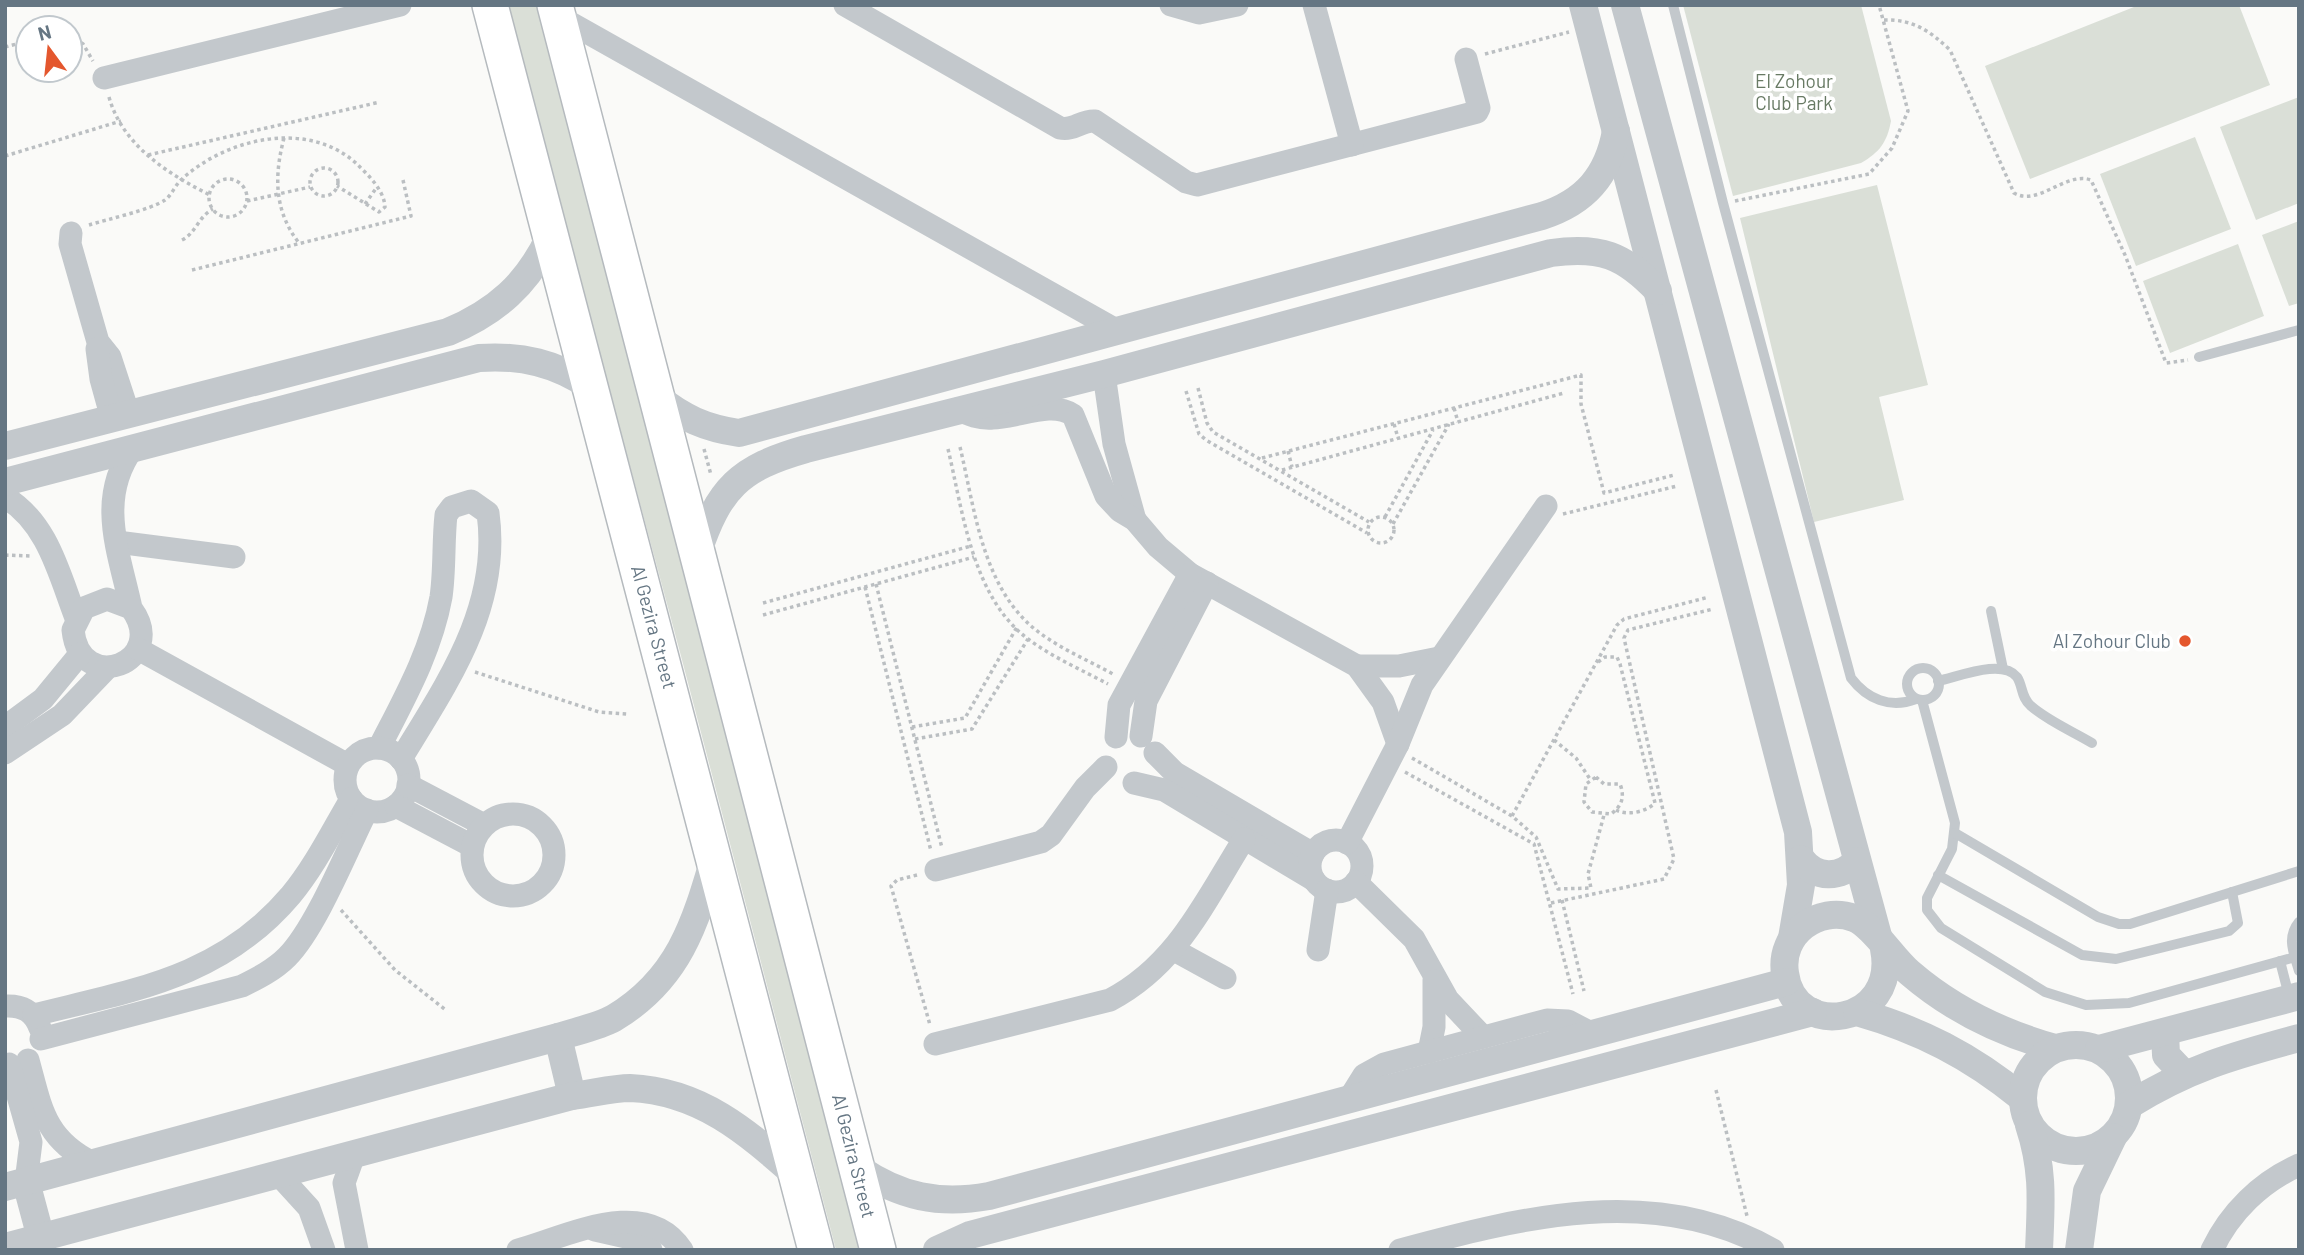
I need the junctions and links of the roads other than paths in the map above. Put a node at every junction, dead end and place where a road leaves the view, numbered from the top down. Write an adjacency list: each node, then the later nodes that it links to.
1 (400, 5): 12 (street)
2 (490, 5): 17 (main road, Al Gezira Street)
3 (845, 5): 14 (street)
4 (1171, 5): 5 (street)
5 (1237, 5)
6 (1314, 5): 14 (street)
7 (1625, 5): 75 (street)
8 (1673, 5): 52 (lane)
9 (556, 11): 21 (street); 27 (main road, Al Gezira Street)
10 (1586, 16): 13 (street)
11 (1466, 59): 14 (street)
12 (104, 78)
13 (1616, 131): 15 (street); 19 (street)
14 (1352, 145)
15 (1542, 216): 18 (street); 21 (street)
16 (71, 233): 29 (street)
17 (550, 236): 22 (street); 26 (main road, Al Gezira Street)
18 (1551, 253): 19 (street); 25 (street)
19 (1658, 290): 74 (street)
20 (2299, 330): 23 (lane)
21 (1118, 331): 30 (street)
22 (448, 332): 24 (street); 29 (street)
23 (2199, 356)
24 (456, 364): 26 (street); 32 (street)
25 (1104, 374): 28 (street); 37 (street)
26 (591, 387): 73 (main road, Al Gezira Street)
27 (657, 397): 30 (street); 39 (main road, Al Gezira Street)
28 (957, 409): 33 (street); 37 (street)
29 (121, 417): 31 (street)
30 (798, 418): 33 (street)
31 (5, 446)
32 (133, 448): 34 (street); 38 (street)
33 (806, 449): 39 (street)
34 (5, 482)
35 (5, 497): 44 (street)
36 (1541, 514): 47 (street)
37 (1135, 520): 41 (street)
38 (117, 542): 40 (street); 42 (street)
39 (697, 554): 120 (main road, Al Gezira Street)
40 (234, 557)
41 (1199, 578): 48 (street); 54 (street); 56 (street)
42 (131, 608): 44 (street); 45 (street)
43 (1991, 611): 50 (lane)
44 (76, 618): 46 (street)
45 (138, 649): 49 (street); 61 (street)
46 (80, 654): 49 (street); 53 (street)
47 (1439, 658): 48 (street); 58 (street)
48 (1357, 666): 58 (street)
49 (107, 668): 59 (street)
50 (2003, 669): 51 (lane); 55 (lane)
51 (1938, 681): 52 (lane); 52 (lane)
52 (1919, 699): 68 (lane)
53 (5, 727)
54 (1116, 737): 56 (street); 62 (street)
55 (2092, 743)
56 (1148, 744): 63 (street); 72 (street)
57 (379, 748): 60 (street); 60 (street); 61 (street)
58 (1394, 752): 70 (street)
59 (5, 753)
60 (401, 759): 64 (street)
61 (348, 765): 65 (street)
62 (1106, 767): 63 (street); 76 (street)
63 (1134, 783): 69 (street)
64 (408, 785): 66 (street); 67 (street)
65 (359, 805): 66 (street); 98 (street); 105 (street)
66 (396, 806): 71 (street)
67 (484, 825): 71 (street); 71 (street)
68 (1955, 833): 78 (lane); 81 (lane)
69 (1244, 839): 80 (street); 85 (street)
70 (1347, 843): 72 (street); 79 (street)
71 (472, 846)
72 (1313, 854): 80 (street)
73 (715, 856): 102 (street); 122 (main road, Al Gezira Street)
74 (1801, 859): 75 (street); 83 (street)
75 (1857, 861): 84 (street)
76 (942, 869)
77 (2299, 871): 81 (lane)
78 (1938, 875): 81 (lane); 88 (lane)
79 (1356, 882): 80 (street); 91 (street)
80 (1320, 885): 86 (street)
81 (2232, 892)
82 (2299, 922): 87 (lane)
83 (1792, 938): 84 (street); 92 (street)
84 (1881, 943): 97 (street); 107 (street)
85 (1174, 950): 90 (street); 106 (street)
86 (1318, 950)
87 (2297, 957): 88 (lane); 89 (lane)
88 (2280, 961): 94 (lane)
89 (2299, 971)
90 (1225, 978)
91 (1434, 978): 103 (street); 109 (street)
92 (1786, 982): 93 (street); 96 (street)
93 (1750, 991): 99 (street); 101 (street)
94 (2294, 997): 100 (street)
95 (5, 1006): 98 (street)
96 (1813, 1012): 97 (street); 99 (street)
97 (1857, 1012): 115 (street)
98 (34, 1015): 105 (street)
99 (1759, 1026): 129 (street)
100 (2165, 1032): 108 (street); 111 (street)
101 (1591, 1033): 103 (street); 113 (street)
102 (558, 1037): 112 (street); 118 (street)
103 (1483, 1037): 109 (street)
104 (2299, 1038): 111 (street)
105 (41, 1039): 110 (street)
106 (935, 1044)
107 (2055, 1048): 108 (street); 115 (street)
108 (2099, 1049): 114 (street)
109 (1429, 1052): 113 (street)
110 (14, 1062): 118 (street); 123 (street)
111 (2184, 1074): 114 (street)
112 (572, 1096): 117 (street); 122 (street)
113 (1349, 1099): 125 (street)
114 (2129, 1105): 116 (street)
115 (2025, 1111): 116 (street); 124 (street)
116 (2113, 1137): 126 (street)
117 (354, 1155): 121 (street); 127 (street)
118 (93, 1163): 123 (street)
119 (2299, 1165): 145 (street)
120 (858, 1168): 125 (street); 140 (main road, Al Gezira Street)
121 (278, 1174): 128 (street); 131 (street)
122 (797, 1176): 139 (main road, Al Gezira Street)
123 (15, 1184): 131 (street)
124 (2042, 1193): 126 (street); 143 (street)
125 (989, 1196): 129 (street)
126 (2085, 1198): 144 (street)
127 (348, 1214): 128 (street); 135 (street)
128 (316, 1222): 134 (street)
129 (997, 1228): 141 (street)
130 (592, 1229): 136 (street); 137 (street); 138 (street)
131 (41, 1238): 133 (street)
132 (1763, 1244): 142 (street)
133 (5, 1247)
134 (324, 1250)
135 (356, 1250)
136 (519, 1250)
137 (651, 1250)
138 (682, 1250)
139 (816, 1250)
140 (878, 1250)
141 (937, 1250)
142 (1400, 1250)
143 (2039, 1250)
144 (2079, 1250)
145 (2212, 1250)

